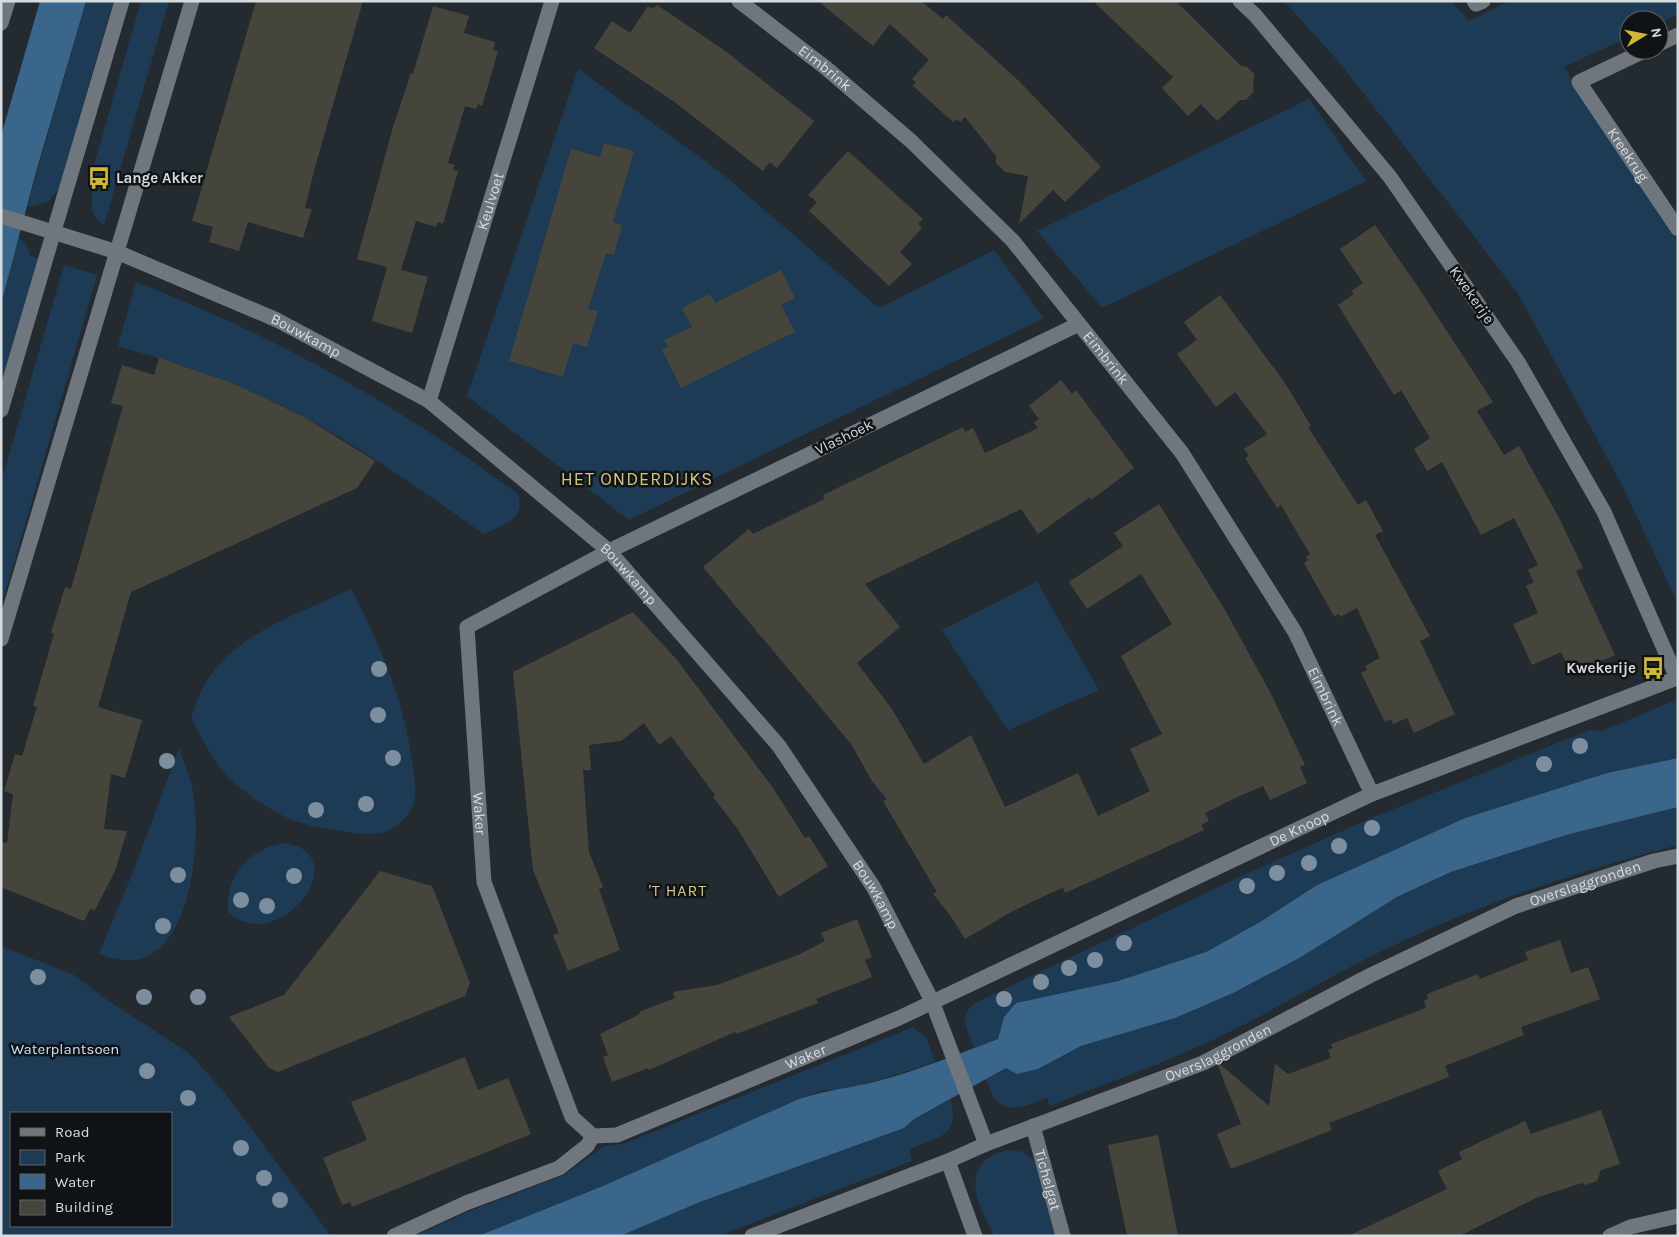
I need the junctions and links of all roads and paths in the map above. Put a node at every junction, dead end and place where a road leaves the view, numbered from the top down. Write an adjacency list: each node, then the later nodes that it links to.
1 (8, 1): 7 (street)
2 (122, 1): 11 (street)
3 (192, 1): 12 (street)
4 (552, 1): 14 (street, Keulvoet)
5 (739, 1): 13 (street, Eimbrink)
6 (1240, 1): 18 (street, Kwekerije)
7 (1, 23)
8 (1625, 60): 10 (street, Kreekrug)
9 (1, 216): 11 (street, Bouwkamp)
10 (1678, 229)
11 (53, 233): 12 (street, Bouwkamp); 15 (street)
12 (117, 252): 14 (street, Bouwkamp); 17 (street)
13 (1079, 324): 16 (street, Vlashoek); 19 (street, Eimbrink)
14 (429, 401): 16 (street, Bouwkamp)
15 (1, 410)
16 (609, 551): 21 (street, Bouwkamp); 23 (street, Waker)
17 (1, 639)
18 (1677, 678): 19 (street, De Knoop)
19 (1372, 794): 21 (street, De Knoop)
20 (1678, 856): 22 (street, Overslaggronden)
21 (932, 1001): 23 (street, Waker); 24 (street, Bouwkamp)
22 (1033, 1126): 24 (street, Overslaggronden); 30 (street, Tichelgat)
23 (593, 1136): 27 (street)
24 (986, 1144): 25 (street, Overslaggronden)
25 (948, 1161): 28 (street, Overslaggronden); 29 (street)
26 (1678, 1216): 31 (street)
27 (394, 1236)
28 (752, 1236)
29 (975, 1236)
30 (1063, 1236)
31 (1610, 1236)

